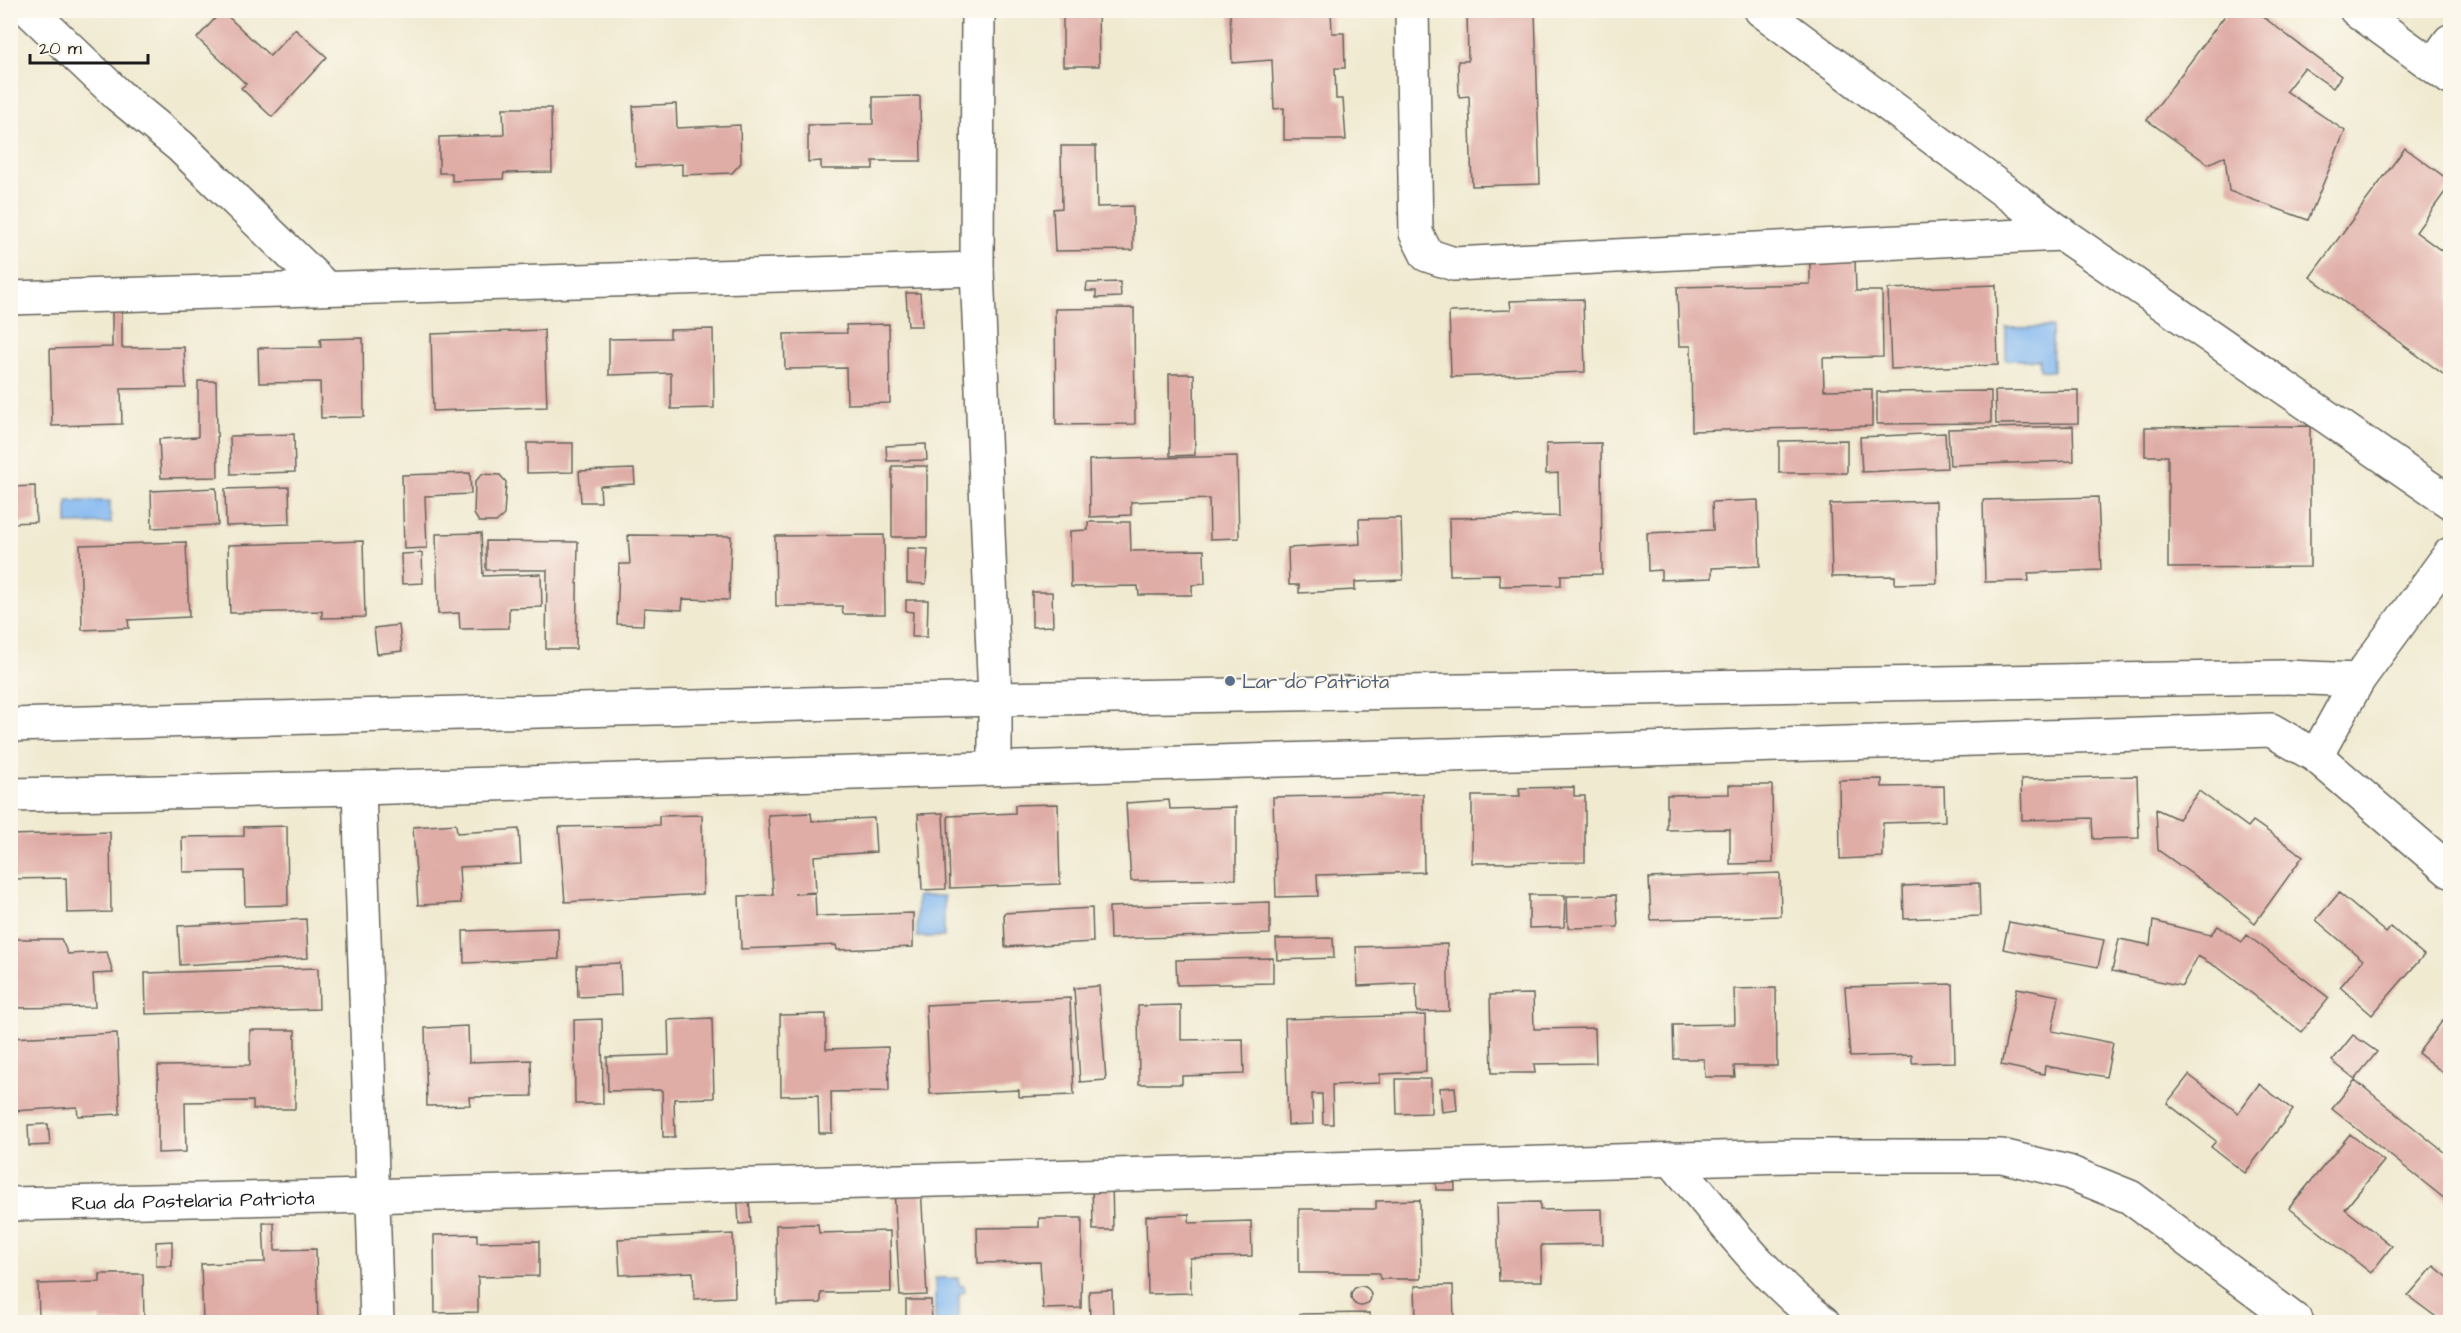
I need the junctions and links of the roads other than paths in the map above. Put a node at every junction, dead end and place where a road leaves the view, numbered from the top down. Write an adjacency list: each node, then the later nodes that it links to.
1 (29, 10): 9 (street)
2 (978, 10): 8 (street)
3 (1412, 10): 7 (street)
4 (1761, 10): 7 (street)
5 (2356, 10): 6 (street)
6 (2445, 61)
7 (2062, 234): 11 (street)
8 (977, 269): 9 (street); 14 (street)
9 (325, 287): 10 (street)
10 (10, 297)
11 (2451, 502)
12 (2451, 554): 13 (street)
13 (2358, 680): 14 (street); 16 (street)
14 (995, 699): 15 (street); 17 (street)
15 (10, 725)
16 (2316, 756): 17 (street); 20 (street)
17 (995, 768): 18 (street)
18 (359, 789): 19 (street); 22 (street)
19 (10, 795)
20 (2451, 871)
21 (1671, 1159): 22 (street, Rua da Pastelaria Patriota); 25 (street); 26 (street, Rua da Pastelaria Patriota)
22 (374, 1196): 23 (street, Rua da Pastelaria Patriota); 24 (street)
23 (10, 1204)
24 (377, 1323)
25 (1823, 1323)
26 (2297, 1323)

